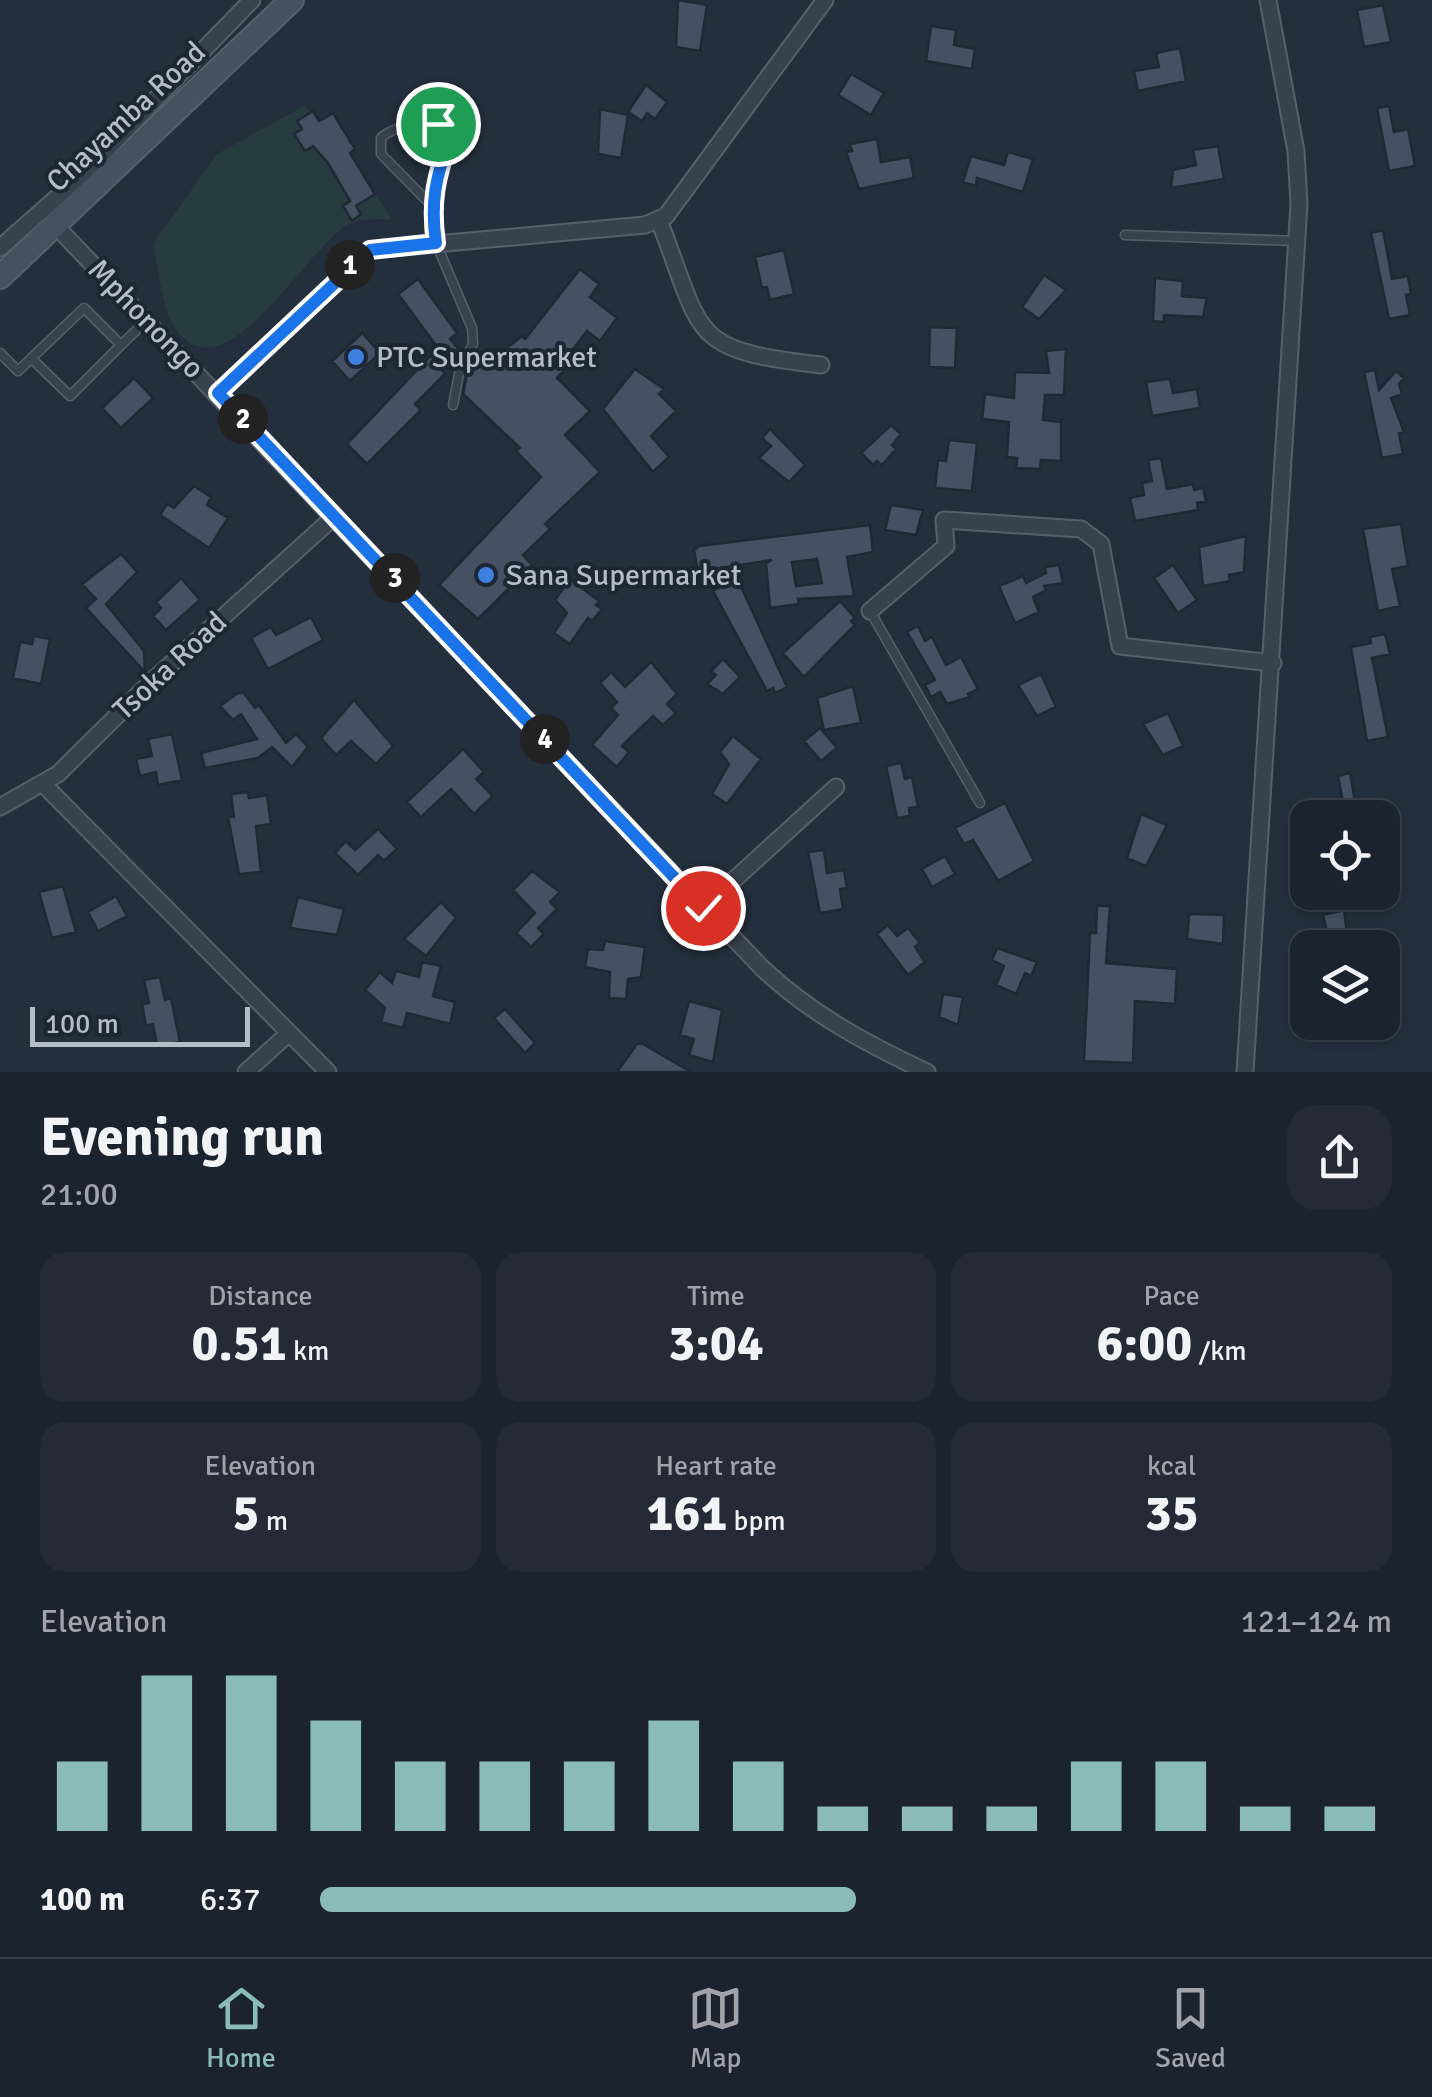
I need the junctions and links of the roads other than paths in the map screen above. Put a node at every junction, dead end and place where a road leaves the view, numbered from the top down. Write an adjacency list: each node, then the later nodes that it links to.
1 (252, 0): 11 (street)
2 (292, 0): 7 (main road, Chayamba Road)
3 (825, 0): 6 (street)
4 (1268, 0): 9 (street)
5 (430, 205): 5 (lane); 10 (lane)
6 (659, 220): 10 (street); 17 (street)
7 (54, 226): 12 (main road, Chayamba Road); 13 (street, Mphonongo)
8 (1125, 235): 9 (lane)
9 (1297, 240): 22 (street)
10 (436, 243): 18 (street); 19 (lane)
11 (0, 248)
12 (0, 277)
13 (147, 320): 14 (lane); 18 (street, Mphonongo)
14 (120, 345): 16 (lane); 16 (lane)
15 (0, 353): 16 (lane)
16 (32, 358)
17 (821, 364)
18 (218, 393): 20 (street, Mphonongo)
19 (453, 405)
20 (335, 516): 23 (street, Tsoka Road); 27 (street, Mphonongo)
21 (870, 611): 22 (street); 25 (lane)
22 (1273, 662): 33 (street)
23 (44, 785): 26 (street, Tsoka Road); 28 (street)
24 (836, 787): 27 (street)
25 (980, 802)
26 (0, 808)
27 (703, 908): 29 (street, Mphonongo)
28 (290, 1033): 30 (street); 31 (street)
29 (893, 1064): 32 (street, Mphonongo)
30 (246, 1072)
31 (328, 1072)
32 (927, 1072)
33 (1244, 1072)

